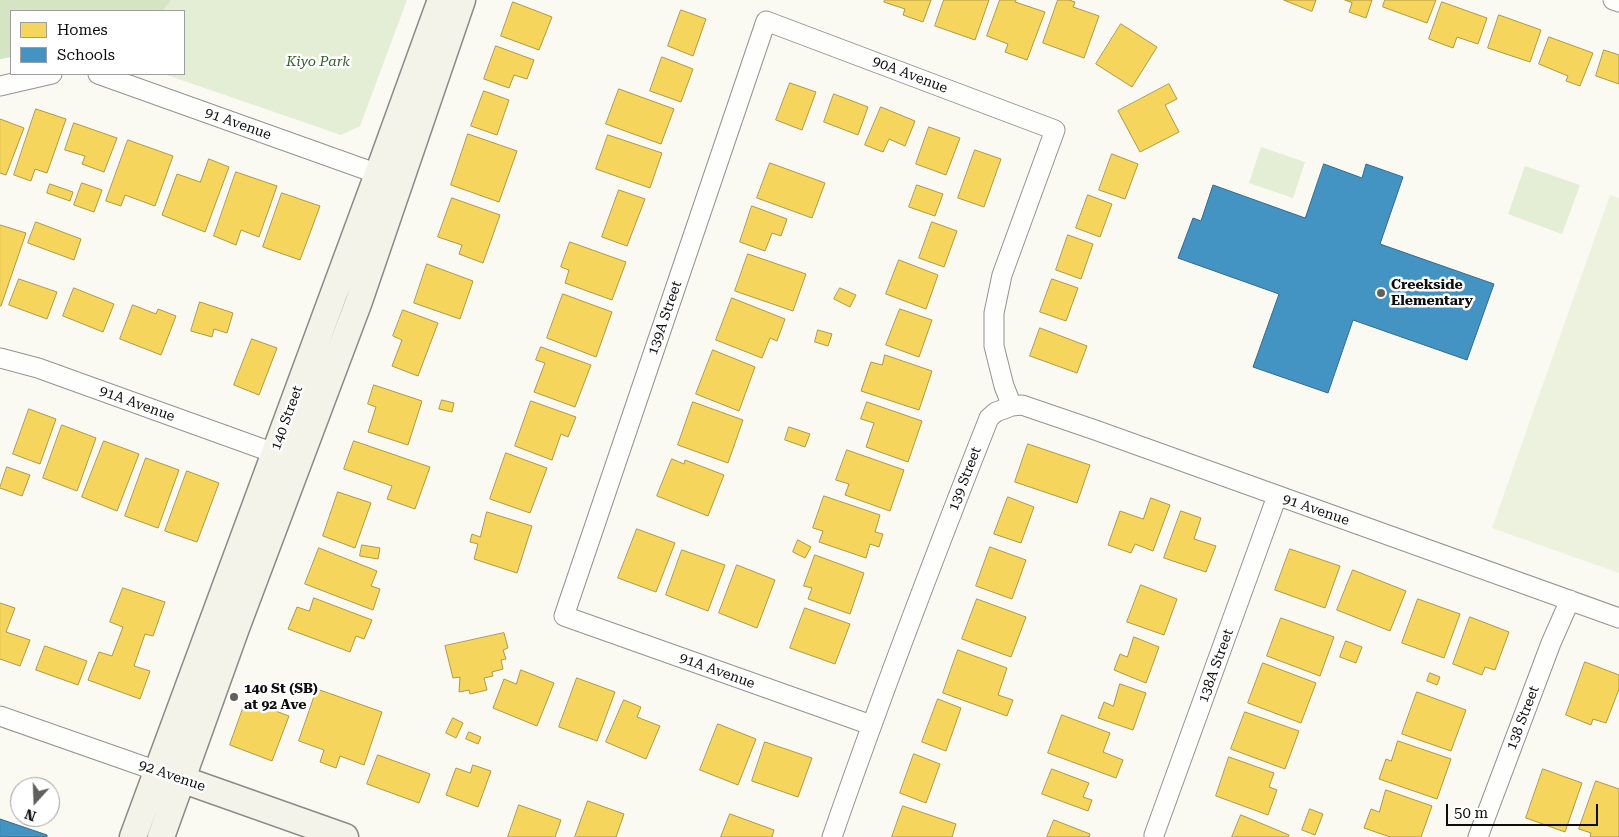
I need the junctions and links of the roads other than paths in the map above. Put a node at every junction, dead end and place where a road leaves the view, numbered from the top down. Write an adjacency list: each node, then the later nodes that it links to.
1 (441, 0): 9 (main road, 140 Street)
2 (462, 0): 10 (main road, 140 Street)
3 (1614, 0): 4 (street)
4 (1619, 2)
5 (766, 21): 12 (street, 90A Avenue); 16 (street, 139A Street)
6 (48, 75): 8 (street)
7 (101, 75): 9 (street, 91 Avenue)
8 (0, 86)
9 (378, 174): 10 (main road); 13 (main road, 140 Street)
10 (358, 304): 21 (main road, 140 Street)
11 (0, 358): 13 (street, 91A Avenue)
12 (1012, 406): 14 (street, 91 Avenue); 19 (street, 139 Street)
13 (274, 454): 20 (main road, 140 Street)
14 (1277, 496): 15 (street, 91 Avenue); 22 (street, 138A Street)
15 (1570, 600): 17 (street, 91 Avenue); 27 (street, 138 Street)
16 (564, 616): 19 (street, 91A Avenue)
17 (1619, 618)
18 (0, 716): 20 (street, 92 Avenue)
19 (871, 725): 26 (street, 139 Street)
20 (157, 771): 21 (main road, 92 Avenue); 23 (main road, 140 Street)
21 (182, 779): 24 (main road, 140 Street); 25 (main road, 92 Avenue)
22 (1154, 835)
23 (133, 837)
24 (162, 837)
25 (344, 837)
26 (832, 837)
27 (1478, 837)

